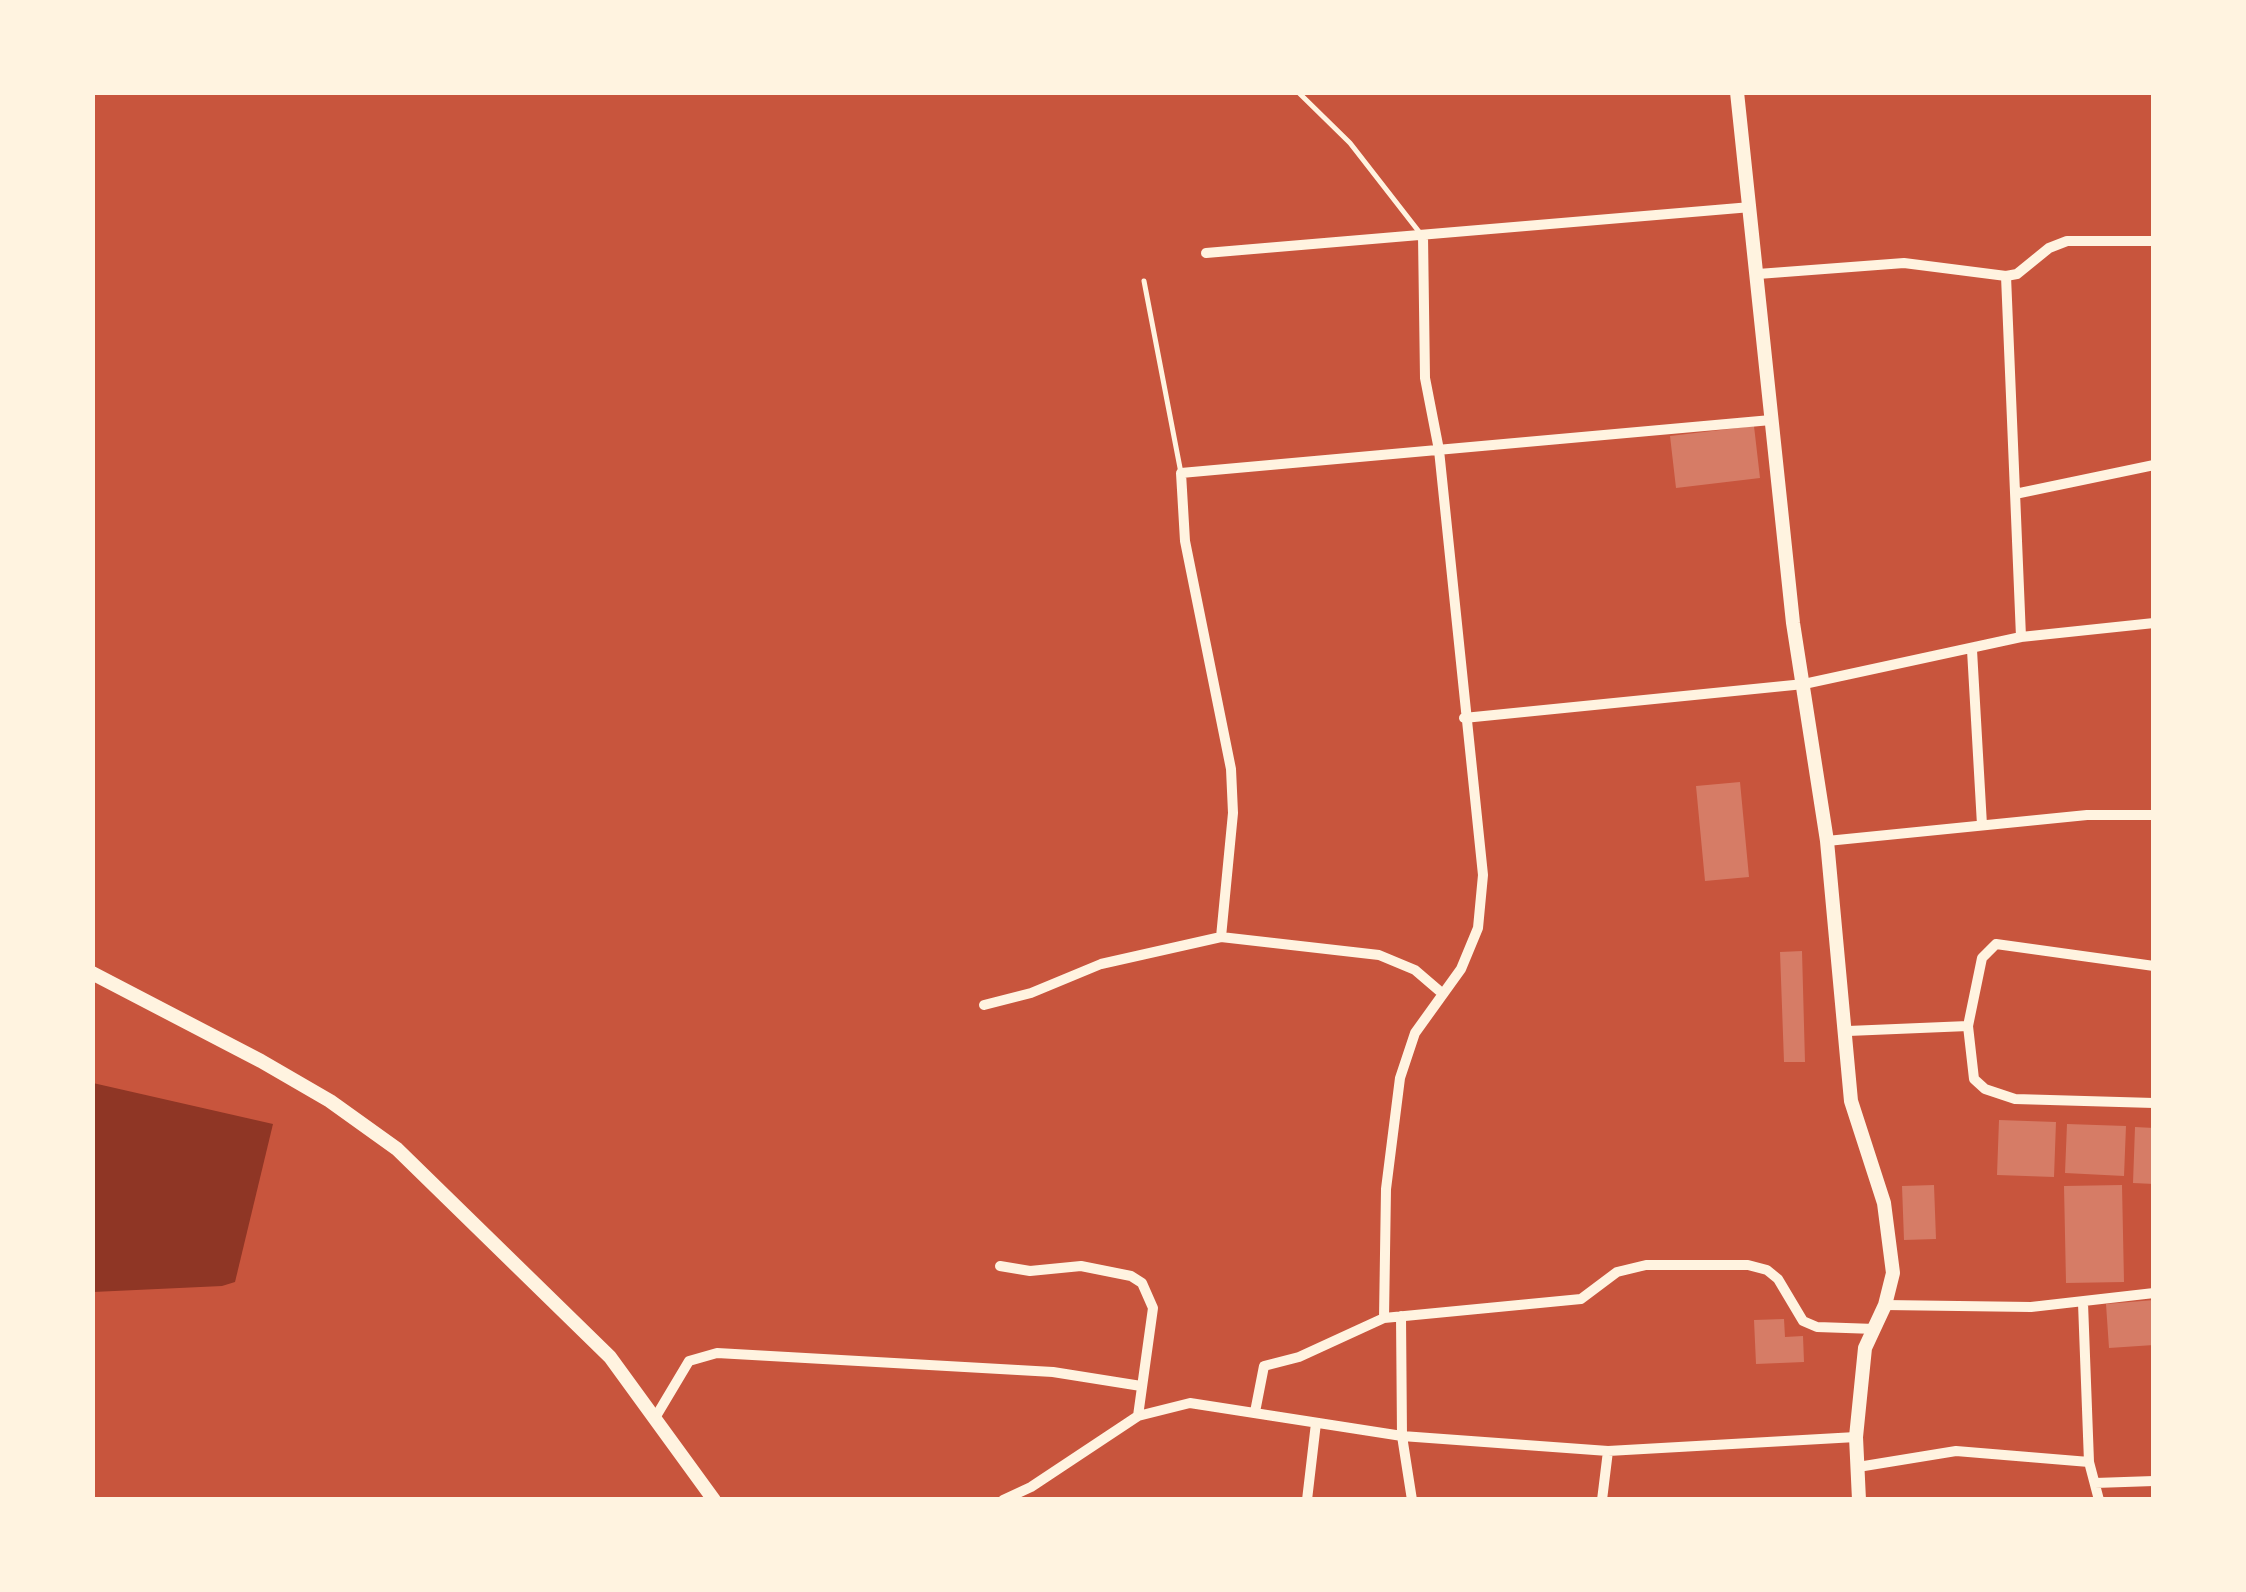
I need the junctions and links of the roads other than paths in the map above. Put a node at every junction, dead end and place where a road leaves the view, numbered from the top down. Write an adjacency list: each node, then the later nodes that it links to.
1 (1298, 92): 4 (lane)
2 (1738, 92): 3 (main road)
3 (1751, 207): 4 (street); 7 (main road)
4 (1422, 236): 6 (street); 11 (street)
5 (2154, 241): 8 (street)
6 (1206, 253)
7 (1758, 274): 8 (street); 10 (main road)
8 (2006, 276): 14 (street)
9 (1144, 280): 13 (lane)
10 (1772, 420): 11 (street); 18 (main road)
11 (1439, 450): 13 (street); 19 (street)
12 (2154, 465): 14 (street)
13 (1181, 473): 23 (street)
14 (2016, 494): 16 (street)
15 (2154, 623): 16 (street)
16 (2021, 637): 17 (street)
17 (1972, 650): 18 (street); 21 (street)
18 (1804, 684): 19 (street); 22 (main road)
19 (1464, 718): 26 (street)
20 (2154, 815): 21 (street)
21 (1982, 825): 22 (street)
22 (1828, 841): 29 (main road)
23 (1222, 938): 26 (street); 27 (street)
24 (2154, 966): 28 (street)
25 (92, 973): 41 (main road)
26 (1443, 994): 36 (street)
27 (984, 1005)
28 (1968, 1026): 29 (street); 30 (street)
29 (1848, 1031): 34 (main road)
30 (2154, 1103)
31 (1000, 1266): 38 (street)
32 (2154, 1292): 33 (street)
33 (2083, 1304): 34 (street); 46 (street)
34 (1885, 1305): 37 (main road)
35 (1401, 1316): 36 (street); 37 (street); 43 (street)
36 (1384, 1318): 39 (street)
37 (1875, 1329): 44 (main road)
38 (1141, 1386): 40 (street); 41 (street)
39 (1255, 1412): 40 (street); 42 (street)
40 (1138, 1416): 51 (street)
41 (654, 1418): 50 (main road)
42 (1316, 1423): 43 (street); 52 (street)
43 (1402, 1436): 45 (street); 53 (street)
44 (1856, 1437): 45 (street); 47 (main road)
45 (1608, 1451): 54 (street)
46 (2089, 1462): 47 (street); 49 (street)
47 (1858, 1467): 55 (main road)
48 (2154, 1481): 49 (street)
49 (2094, 1482): 56 (street)
50 (714, 1500)
51 (1004, 1500)
52 (1306, 1500)
53 (1412, 1500)
54 (1602, 1500)
55 (1859, 1500)
56 (2099, 1500)

